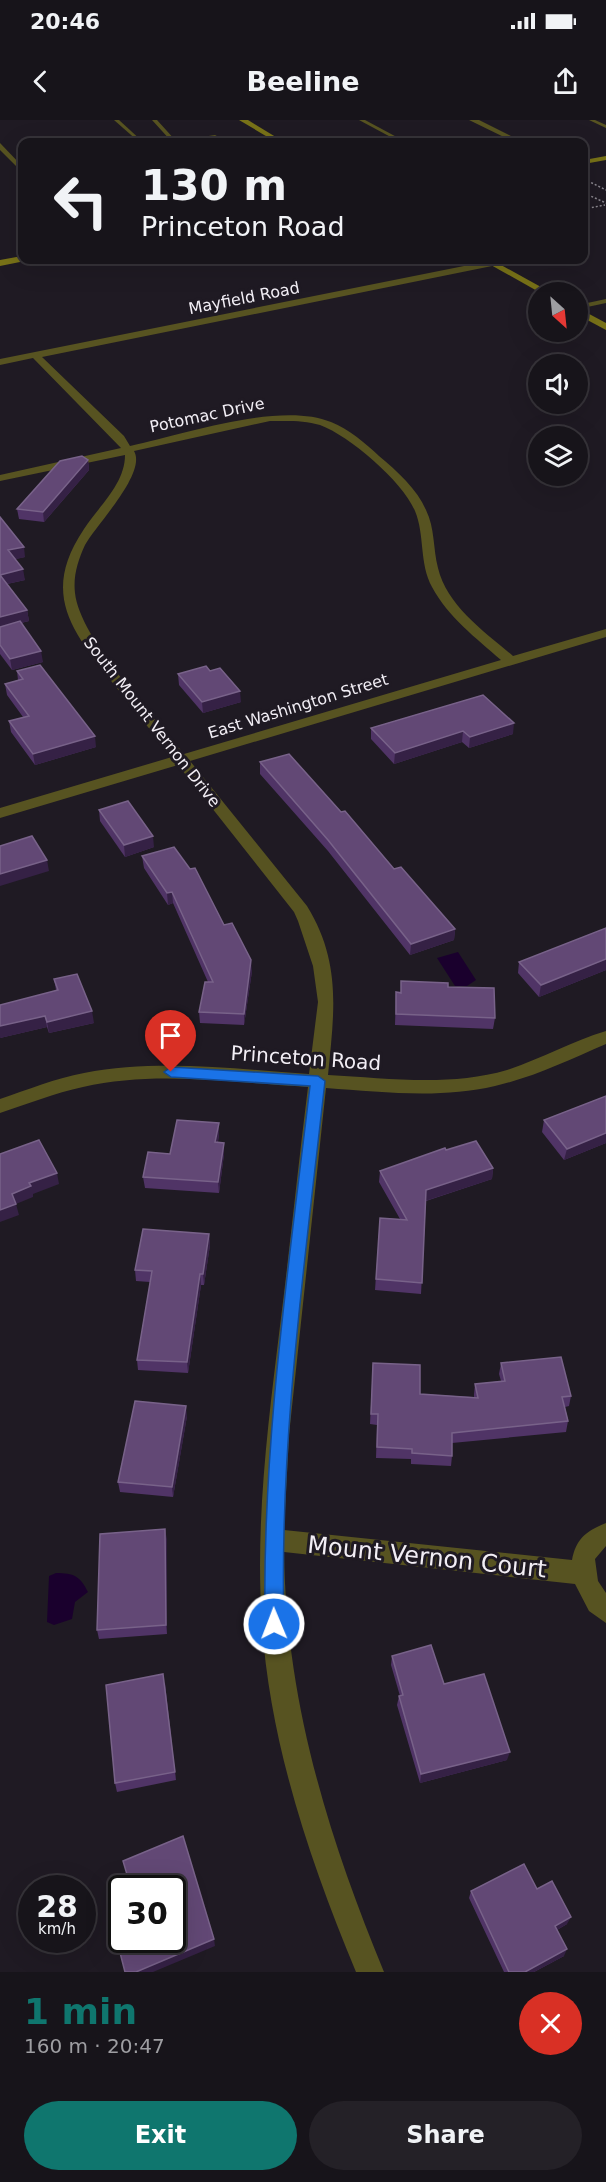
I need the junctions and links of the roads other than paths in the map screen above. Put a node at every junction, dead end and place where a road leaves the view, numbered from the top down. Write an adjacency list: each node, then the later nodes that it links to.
1 (116, 120): 8 (lane)
2 (154, 120): 9 (lane)
3 (243, 120): 12 (main road)
4 (362, 120): 13 (lane)
5 (473, 120): 14 (street)
6 (591, 120): 7 (lane)
7 (606, 127)
8 (136, 138)
9 (171, 138)
10 (202, 138): 11 (lane)
11 (219, 138)
12 (272, 138)
13 (396, 138)
14 (511, 138)
15 (0, 145): 18 (street)
16 (606, 158): 17 (main road)
17 (588, 161)
18 (18, 165)
19 (18, 260): 20 (main road)
20 (0, 263)
21 (480, 264): 28 (street, Mayfield Road)
22 (494, 264): 23 (main road)
23 (528, 283)
24 (606, 301): 25 (lane)
25 (588, 306)
26 (588, 315): 27 (main road)
27 (606, 327)
28 (35, 355): 29 (street, Mayfield Road); 30 (street)
29 (0, 362)
30 (129, 449): 31 (street, Potomac Drive); 33 (street, Potomac Drive); 34 (street, South Mount Vernon Drive)
31 (0, 478)
32 (606, 633): 33 (street, East Washington Street)
33 (511, 661): 34 (street, East Washington Street)
34 (181, 759): 35 (street, East Washington Street); 37 (street, South Mount Vernon Drive)
35 (0, 813)
36 (606, 1037): 37 (street, Princeton Road)
37 (318, 1081): 38 (street, Princeton Road); 40 (street, South Mount Vernon Drive)
38 (0, 1106)
39 (606, 1534): 41 (street)
40 (272, 1540): 41 (street, Mount Vernon Court); 43 (street, South Mount Vernon Drive)
41 (582, 1573): 42 (street)
42 (606, 1611)
43 (370, 1972)

